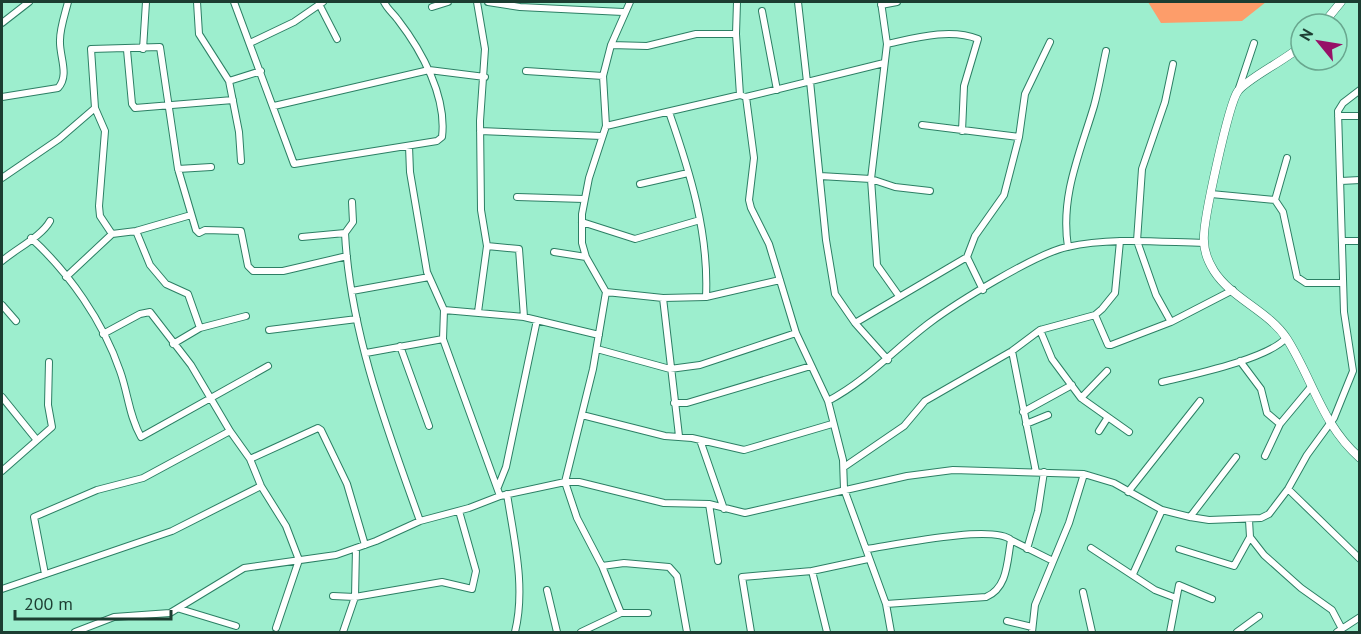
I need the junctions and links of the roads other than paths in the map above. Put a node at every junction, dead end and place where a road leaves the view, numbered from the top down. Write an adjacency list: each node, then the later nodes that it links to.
1 (29, 2): 19 (street)
2 (68, 2): 44 (street)
3 (146, 2): 27 (street)
4 (197, 2): 38 (street)
5 (234, 2): 23 (street)
6 (384, 2): 33 (street)
7 (448, 2): 16 (street)
8 (477, 2): 37 (street)
9 (488, 2): 18 (street)
10 (630, 2): 18 (street)
11 (737, 2): 20 (street)
12 (798, 2): 39 (street)
13 (897, 2): 15 (street)
14 (321, 3): 21 (street); 23 (street)
15 (881, 3): 25 (street)
16 (432, 7)
17 (762, 11): 40 (street)
18 (624, 12): 26 (street)
19 (2, 23)
20 (736, 34): 26 (street); 43 (street)
21 (337, 39)
22 (1050, 42): 57 (street)
23 (250, 43): 34 (street)
24 (1254, 43): 42 (street)
25 (887, 44): 31 (street); 55 (street)
26 (611, 45): 36 (street)
27 (143, 49): 28 (street); 46 (street)
28 (127, 50): 46 (street); 48 (street)
29 (1106, 51): 91 (street)
30 (1289, 55): 42 (street)
31 (884, 63): 39 (street); 66 (street)
32 (1173, 64): 86 (street)
33 (429, 70): 37 (street); 47 (street); 58 (street)
34 (261, 71): 38 (street); 47 (street)
35 (526, 71): 36 (street)
36 (603, 76): 53 (street)
37 (484, 77): 54 (street)
38 (229, 81): 45 (street)
39 (808, 81): 40 (street); 64 (street)
40 (777, 90): 43 (street)
41 (1359, 90): 50 (street)
42 (1238, 92): 71 (street)
43 (743, 96): 49 (street); 99 (street)
44 (2, 97)
45 (233, 100): 46 (street); 60 (street)
46 (166, 104): 62 (street)
47 (274, 106): 58 (street)
48 (94, 108): 65 (street); 82 (street)
49 (669, 112): 53 (street); 63 (street)
50 (1338, 116): 51 (street); 68 (street)
51 (1359, 116)
52 (922, 125): 55 (street)
53 (606, 126): 56 (street)
54 (480, 131): 56 (street); 90 (street)
55 (962, 131): 57 (street)
56 (602, 136): 73 (street)
57 (1019, 137): 94 (street)
58 (409, 146): 98 (street)
59 (1287, 158): 74 (street)
60 (241, 161)
61 (211, 167): 62 (street)
62 (178, 169): 76 (street)
63 (688, 173): 69 (street); 77 (street)
64 (820, 176): 66 (street); 118 (street)
65 (2, 178)
66 (871, 179): 70 (street); 105 (street)
67 (1359, 180): 68 (street)
68 (1341, 181): 87 (street)
69 (640, 184)
70 (930, 191)
71 (1210, 194): 74 (street); 89 (street)
72 (517, 197): 73 (street)
73 (584, 199): 79 (street)
74 (1275, 200): 100 (street)
75 (352, 202): 81 (street)
76 (191, 215): 80 (street); 93 (street)
77 (700, 220): 79 (street); 106 (street)
78 (50, 221): 84 (street)
79 (582, 222): 95 (street)
80 (136, 231): 82 (street); 119 (street)
81 (345, 233): 83 (street); 93 (street)
82 (112, 234): 97 (street)
83 (302, 237)
84 (31, 238): 96 (street); 97 (street)
85 (1120, 241): 86 (street); 91 (street); 111 (street)
86 (1137, 241): 89 (street); 117 (street)
87 (1343, 241): 88 (street); 100 (street)
88 (1359, 241)
89 (1204, 243): 102 (street)
90 (487, 246): 110 (street); 113 (street)
91 (1068, 247): 101 (street)
92 (554, 252): 95 (street)
93 (346, 256): 103 (street)
94 (967, 256): 101 (street); 105 (street)
95 (586, 257): 104 (street)
96 (2, 261)
97 (66, 277): 123 (street)
98 (429, 277): 103 (street); 109 (street)
99 (780, 280): 106 (street); 122 (street)
100 (1343, 283): 152 (street)
101 (983, 290): 132 (street)
102 (1233, 290): 117 (street); 125 (street)
103 (352, 291): 114 (street)
104 (606, 292): 107 (street); 124 (street)
105 (899, 296): 118 (street)
106 (706, 297): 107 (street)
107 (663, 298): 137 (street)
108 (2, 305): 116 (street)
109 (444, 310): 110 (street); 126 (street)
110 (478, 312): 113 (street)
111 (1095, 315): 117 (street); 121 (street)
112 (246, 316): 119 (street)
113 (524, 317): 115 (street)
114 (357, 319): 120 (street); 131 (street)
115 (537, 320): 124 (street); 174 (street)
116 (16, 321)
117 (1171, 322)
118 (855, 323): 132 (street)
119 (200, 328): 127 (street)
120 (270, 330)
121 (1040, 330): 130 (street); 140 (street)
122 (796, 333): 136 (street); 137 (street)
123 (103, 334): 127 (street); 143 (street)
124 (598, 335): 129 (street)
125 (1286, 338): 133 (street); 141 (street)
126 (443, 339): 128 (street); 174 (street)
127 (173, 344): 143 (street)
128 (400, 346): 131 (street); 156 (street)
129 (597, 349): 137 (street); 149 (street)
130 (1012, 351): 148 (street); 167 (street)
131 (366, 353): 185 (street)
132 (888, 360): 145 (street)
133 (1240, 361): 139 (street); 155 (street)
134 (49, 362): 161 (street)
135 (268, 366): 143 (street)
136 (811, 366): 145 (street); 147 (street)
137 (670, 369): 147 (street)
138 (1107, 371): 144 (street)
139 (1162, 382)
140 (1072, 385): 144 (street); 148 (street)
141 (1310, 388): 152 (street); 155 (street)
142 (2, 398): 161 (street)
143 (209, 398): 157 (street)
144 (1081, 398): 151 (street)
145 (828, 401): 153 (street)
146 (1200, 401): 177 (street)
147 (674, 403): 160 (street)
148 (1023, 412): 154 (street)
149 (582, 415): 160 (street); 172 (street)
150 (1048, 415): 154 (street)
151 (1108, 417): 158 (street); 159 (street)
152 (1328, 423): 165 (street); 176 (street)
153 (832, 424): 162 (street); 167 (street)
154 (1026, 424): 169 (street)
155 (1280, 424): 163 (street)
156 (429, 426)
157 (230, 431): 166 (street); 201 (street)
158 (1099, 431)
159 (1129, 432)
160 (679, 436): 162 (street)
161 (36, 439): 168 (street)
162 (700, 440): 180 (street)
163 (1265, 456)
164 (1236, 457): 183 (street)
165 (1359, 458)
166 (250, 459): 173 (street); 188 (street)
167 (844, 467): 175 (street)
168 (2, 471)
169 (1036, 472): 170 (street); 175 (street)
170 (1044, 472): 171 (street); 192 (street)
171 (1084, 474): 177 (street); 198 (street)
172 (565, 482): 178 (street); 179 (street); 199 (street)
173 (261, 486): 196 (street); 201 (street)
174 (498, 487): 178 (street)
175 (844, 489): 180 (street); 191 (street)
176 (1288, 489): 184 (street); 195 (street)
177 (1128, 492): 181 (street)
178 (503, 495): 182 (street); 223 (street)
179 (709, 504): 180 (street); 197 (street)
180 (724, 509)
181 (1162, 510): 183 (street); 202 (street)
182 (459, 511): 185 (street); 207 (street)
183 (1190, 517): 184 (street)
184 (1249, 520): 186 (street)
185 (420, 521): 188 (street)
186 (1250, 537): 193 (street); 220 (street)
187 (1011, 540): 191 (street); 192 (street); 210 (street)
188 (364, 545): 189 (street)
189 (356, 548): 196 (street); 207 (street)
190 (1091, 548): 202 (street)
191 (867, 549): 194 (street)
192 (1027, 549): 198 (street)
193 (1179, 549)
194 (868, 559): 200 (street); 210 (street)
195 (1359, 559)
196 (298, 560): 211 (street); 218 (street)
197 (717, 561)
198 (1053, 561): 219 (street)
199 (602, 566): 212 (street); 226 (street)
200 (812, 571): 227 (street); 228 (street)
201 (45, 574): 203 (street)
202 (1133, 574): 208 (street)
203 (2, 589)
204 (547, 590): 224 (street)
205 (1083, 591): 230 (street)
206 (333, 596): 207 (street)
207 (355, 597): 222 (street)
208 (1176, 598): 209 (street); 231 (street)
209 (1212, 598)
210 (886, 604): 229 (street)
211 (180, 609): 217 (street); 221 (street)
212 (621, 613): 213 (street); 225 (street)
213 (648, 613)
214 (1259, 616): 232 (street)
215 (1359, 617): 220 (street)
216 (1007, 621): 219 (street)
217 (236, 626)
218 (276, 628)
219 (1032, 630)
220 (1340, 631)
221 (75, 633)
222 (343, 633)
223 (515, 633)
224 (557, 633)
225 (581, 633)
226 (687, 633)
227 (751, 633)
228 (827, 633)
229 (891, 633)
230 (1092, 633)
231 (1170, 633)
232 (1237, 633)

